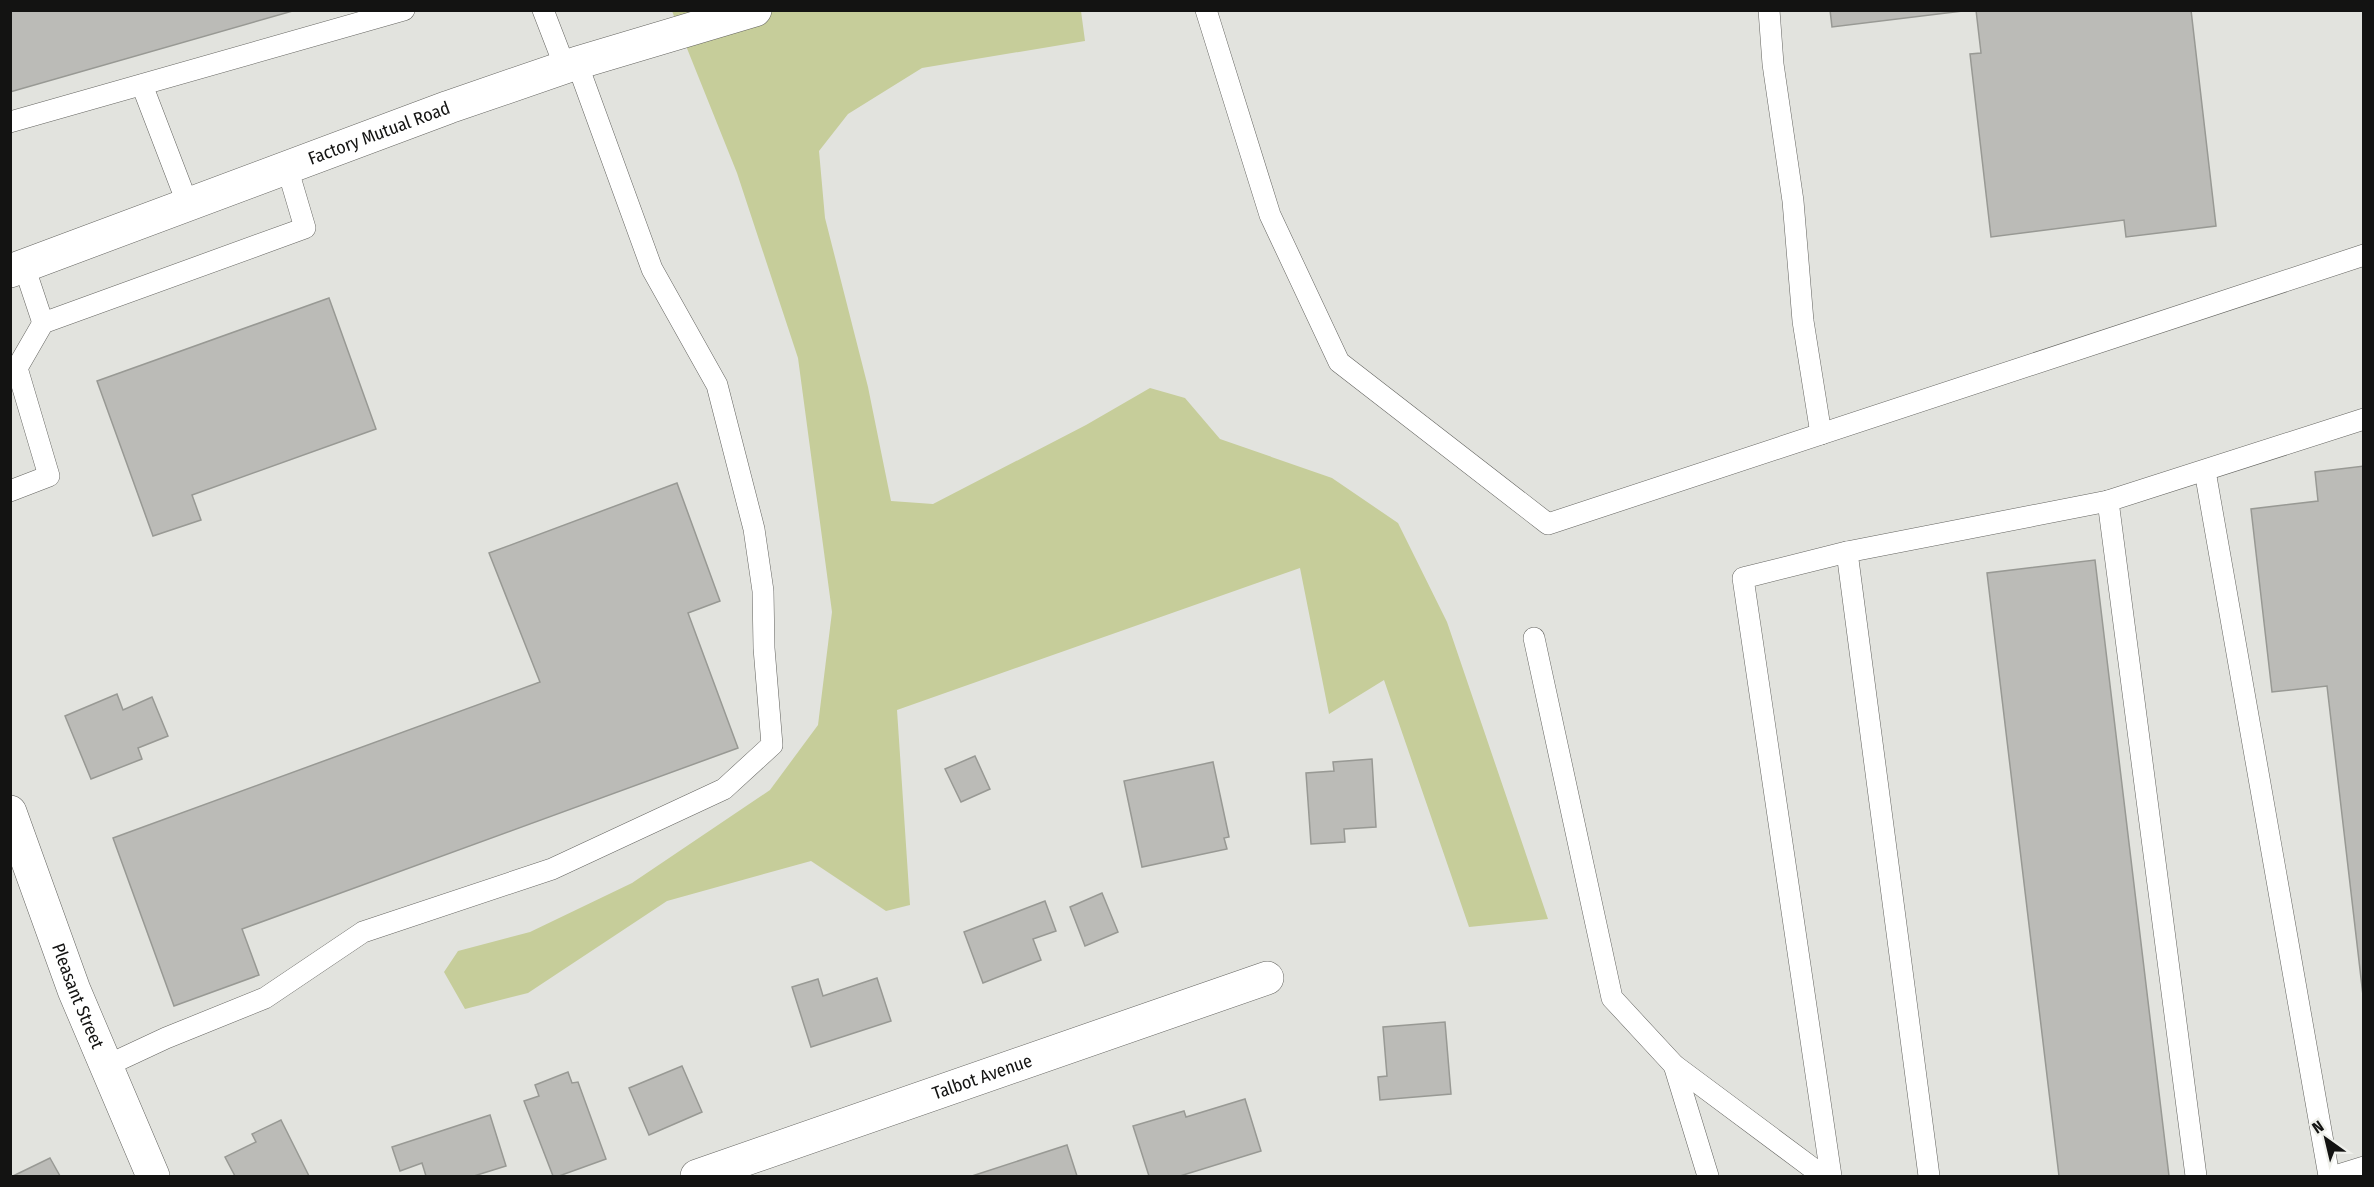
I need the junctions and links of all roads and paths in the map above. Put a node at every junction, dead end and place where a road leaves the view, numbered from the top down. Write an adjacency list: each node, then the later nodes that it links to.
1 (404, 10): 7 (lane)
2 (543, 10): 6 (lane)
3 (755, 10): 6 (street, Factory Mutual Road)
4 (1206, 10): 15 (lane)
5 (1769, 10): 15 (lane)
6 (571, 65): 9 (street, Factory Mutual Road); 24 (lane)
7 (142, 85): 8 (lane); 10 (lane)
8 (10, 122)
9 (287, 167): 10 (street, Factory Mutual Road); 13 (lane)
10 (188, 205): 12 (street, Factory Mutual Road)
11 (2364, 255): 15 (lane)
12 (17, 269): 13 (lane)
13 (43, 322): 17 (lane)
14 (2364, 419): 16 (lane)
15 (1821, 434)
16 (2205, 471): 18 (lane); 33 (lane)
17 (10, 490)
18 (2108, 501): 19 (lane); 32 (lane)
19 (1847, 552): 30 (lane); 31 (lane)
20 (1534, 638): 23 (lane)
21 (10, 813): 24 (street, Pleasant Street)
22 (1267, 978): 27 (street, Talbot Avenue)
23 (1674, 1065): 28 (lane); 29 (lane)
24 (106, 1066): 26 (street, Pleasant Street)
25 (2364, 1167): 34 (lane)
26 (153, 1176)
27 (697, 1176)
28 (1708, 1176)
29 (1823, 1176)
30 (1831, 1176)
31 (1929, 1176)
32 (2196, 1176)
33 (2330, 1176)
34 (2335, 1176)

